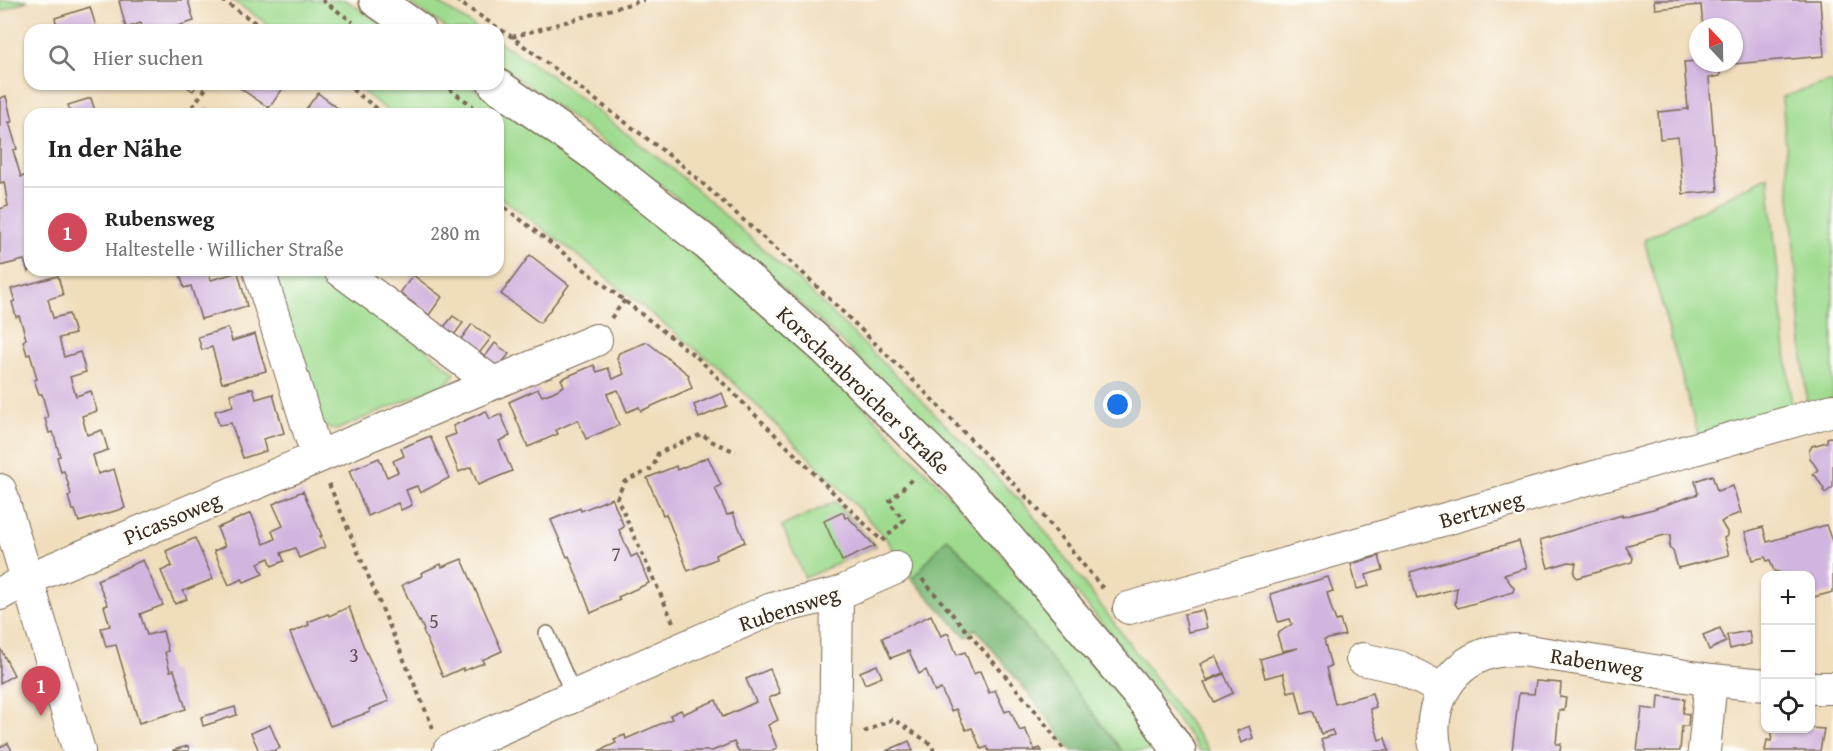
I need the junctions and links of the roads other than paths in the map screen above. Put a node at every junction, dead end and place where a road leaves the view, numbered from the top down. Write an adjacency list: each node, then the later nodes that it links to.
1 (366, 12): 2 (main road)
2 (401, 24)
3 (486, 96): 26 (main road, Korschenbroicher Straße)
4 (261, 276): 9 (street)
5 (348, 276): 7 (street)
6 (596, 340): 7 (street, Picassoweg)
7 (493, 383): 9 (street, Picassoweg)
8 (1833, 410): 14 (street, Bertzweg)
9 (317, 456): 12 (street, Picassoweg)
10 (0, 490): 12 (street)
11 (896, 568): 13 (street, Rubensweg)
12 (13, 587): 25 (street)
13 (837, 594): 22 (street, Rubensweg); 24 (street)
14 (1129, 608)
15 (547, 634): 22 (lane)
16 (1362, 659): 21 (street)
17 (1711, 680): 18 (street, Rabenweg); 21 (street, Rabenweg); 28 (street)
18 (1761, 685)
19 (1815, 688): 20 (street)
20 (1833, 688)
21 (1443, 690): 27 (street)
22 (574, 696): 23 (street, Rubensweg)
23 (441, 740)
24 (835, 747)
25 (79, 751)
26 (1179, 751)
27 (1436, 751)
28 (1704, 751)

